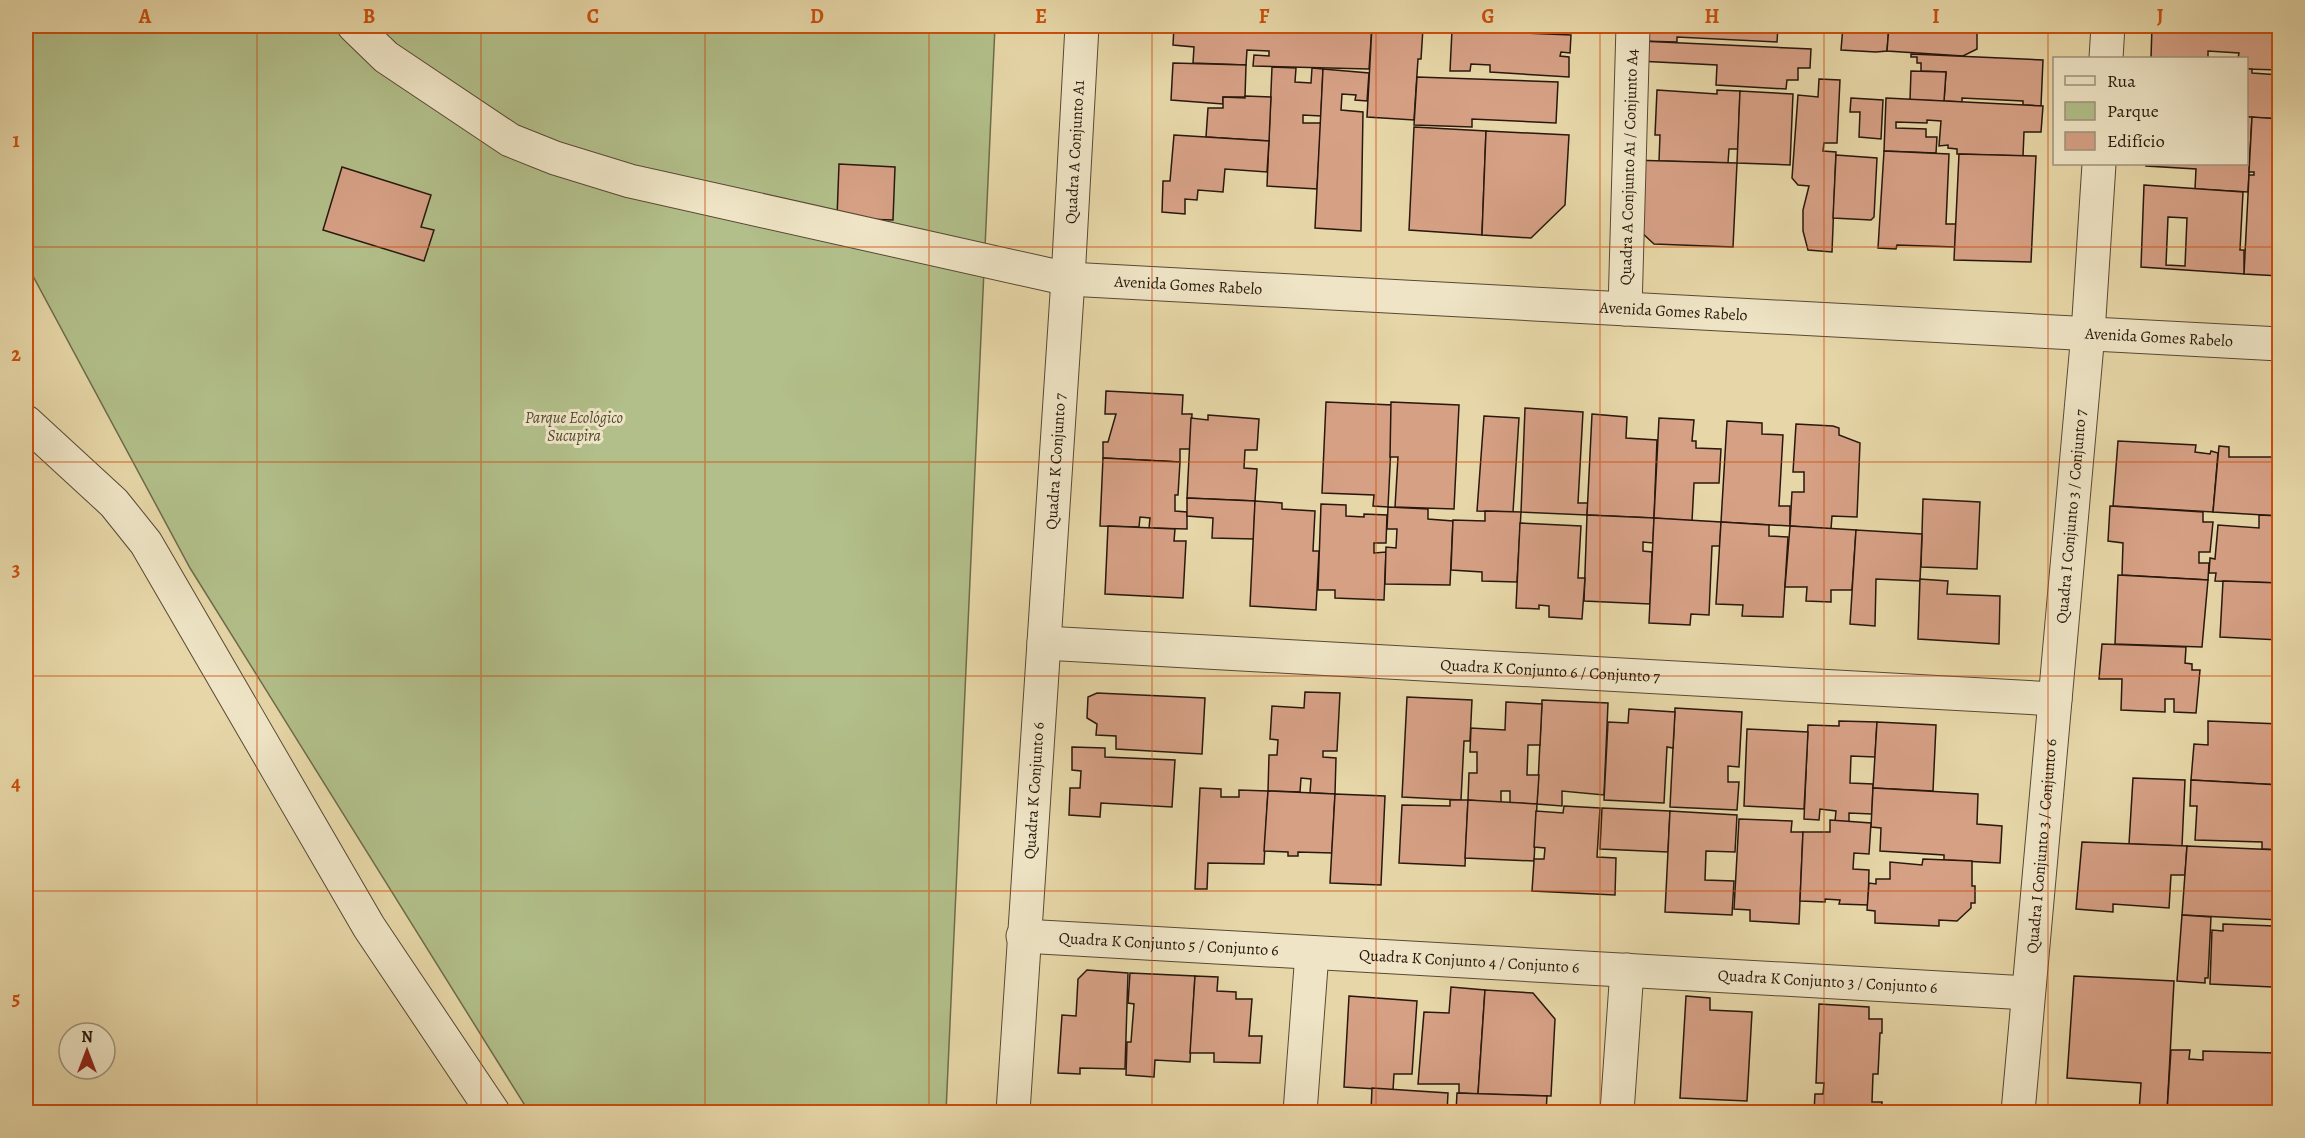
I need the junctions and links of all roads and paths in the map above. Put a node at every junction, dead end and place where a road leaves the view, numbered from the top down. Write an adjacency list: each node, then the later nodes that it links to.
1 (354, 26): 7 (street, Avenida Gomes Rabelo)
2 (1082, 26): 7 (street, Quadra A Conjunto A1)
3 (1633, 26): 8 (street, Quadra A Conjunto A1 / Conjunto A4)
4 (2108, 26): 5 (street)
5 (2106, 57)
6 (2099, 165): 9 (street, Quadra I Conjunto 3 / Conjunto 7)
7 (1068, 279): 8 (street, Avenida Gomes Rabelo); 12 (street, Quadra K Conjunto 7)
8 (1625, 309): 9 (street, Avenida Gomes Rabelo)
9 (2088, 333): 10 (street, Avenida Gomes Rabelo); 13 (street, Quadra I Conjunto 3 / Conjunto 7)
10 (2280, 344)
11 (26, 422): 18 (street)
12 (1044, 643): 13 (street, Quadra K Conjunto 6 / Conjunto 7); 14 (street, Quadra K Conjunto 6)
13 (2055, 699): 17 (street, Quadra I Conjunto 3 / Conjunto 6)
14 (1023, 936): 15 (street, Quadra K Conjunto 5 / Conjunto 6); 19 (street, Quadra K Conjunto 6)
15 (1312, 952): 16 (street, Quadra K Conjunto 4 / Conjunto 6); 20 (street)
16 (1627, 970): 17 (street, Quadra K Conjunto 3 / Conjunto 6); 21 (street)
17 (2028, 993): 22 (street, Quadra I Conjunto 3 / Conjunto 6)
18 (493, 1113)
19 (1013, 1113)
20 (1300, 1113)
21 (1617, 1113)
22 (2018, 1113)

